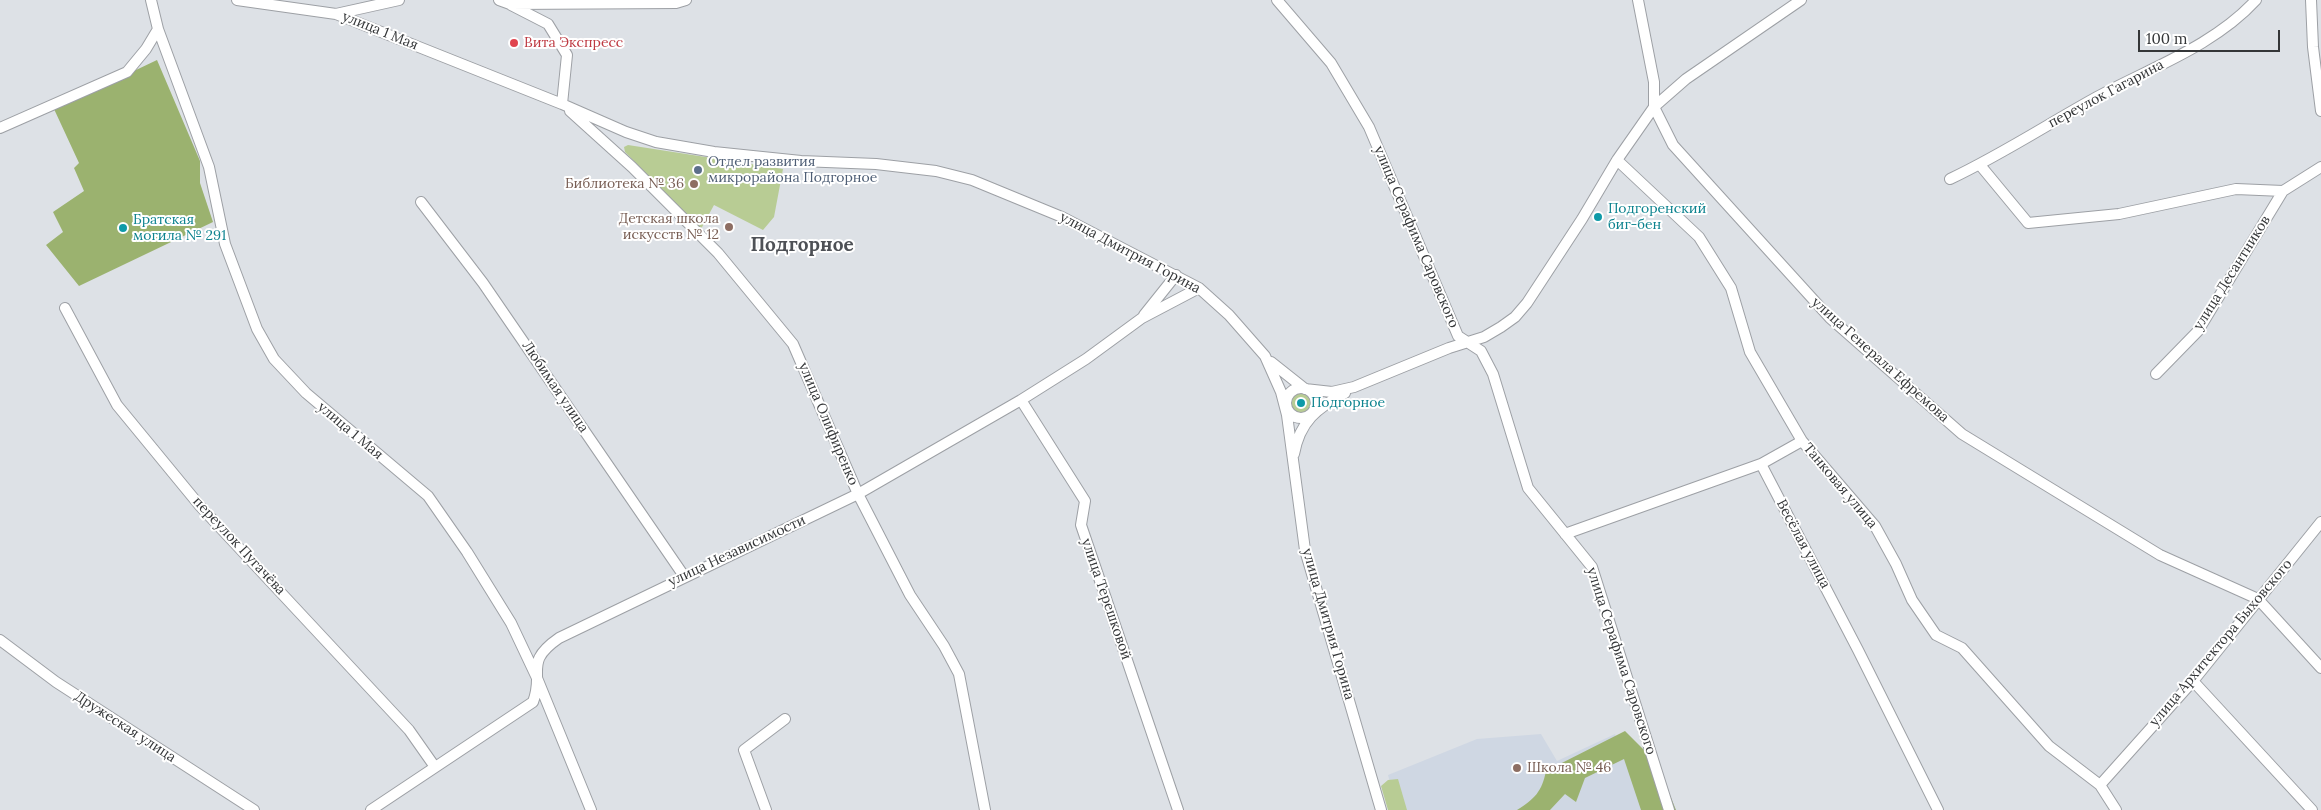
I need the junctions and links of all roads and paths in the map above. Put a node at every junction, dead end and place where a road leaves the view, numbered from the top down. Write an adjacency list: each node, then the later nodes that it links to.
1 (152, 0): 13 (street, улица 1 Мая)
2 (237, 0): 12 (street, улица 1 Мая)
3 (400, 0): 12 (street)
4 (499, 0): 11 (street)
5 (686, 0): 11 (street)
6 (1277, 0): 30 (street, улица Серафима Саровского)
7 (1638, 0): 16 (street, улица Генерала Ефремова)
8 (1801, 0): 16 (street)
9 (2256, 0): 21 (street, переулок Гагарина)
10 (2310, 0): 14 (street)
11 (508, 2): 15 (street)
12 (336, 14): 15 (street, улица 1 Мая)
13 (158, 29): 18 (street); 48 (street, улица 1 Мая)
14 (2317, 47): 17 (street)
15 (562, 104): 19 (street, улица 1 Мая); 41 (street, улица Олифиренко)
16 (1654, 107): 20 (street); 45 (street, улица Генерала Ефремова)
17 (2321, 111)
18 (0, 128)
19 (656, 142): 26 (street, улица Дмитрия Горина)
20 (1617, 160): 30 (street); 38 (street, Танковая улица)
21 (1980, 165): 23 (street, переулок Гагарина); 24 (street)
22 (2321, 167): 24 (street)
23 (1950, 179)
24 (2283, 191): 32 (street, улица Десантников)
25 (421, 202): 44 (street, Любимая улица)
26 (1176, 275): 27 (street, улица Дмитрия Горина); 29 (street)
27 (1199, 288): 29 (street); 31 (street, улица Дмитрия Горина)
28 (66, 308): 51 (street, переулок Пугачёва)
29 (1142, 318): 35 (street, улица Независимости)
30 (1468, 342): 33 (street); 43 (street, улица Серафима Саровского)
31 (1265, 356): 34 (street); 36 (street, улица Дмитрия Горина)
32 (2156, 374)
33 (1354, 388): 34 (street); 37 (street)
34 (1306, 389): 36 (street); 37 (street)
35 (1021, 400): 41 (street, улица Независимости); 58 (street, улица Терешковой)
36 (1286, 405): 37 (street); 39 (street, улица Дмитрия Горина)
37 (1312, 413): 39 (street)
38 (1802, 440): 40 (street); 52 (street, Танковая улица)
39 (1293, 463): 59 (street, улица Дмитрия Горина)
40 (1761, 464): 43 (street); 61 (street, Весёлая улица)
41 (858, 494): 44 (street, улица Независимости); 57 (street, улица Олифиренко)
42 (2321, 522): 45 (street, улица Архитектора Быховского)
43 (1565, 534): 60 (street, улица Серафима Саровского)
44 (684, 576): 48 (street, улица Независимости)
45 (2258, 598): 47 (street); 49 (street, улица Архитектора Быховского)
46 (0, 640): 53 (street, Дружеская улица)
47 (2321, 668)
48 (537, 678): 51 (street, улица Независимости); 55 (street, улица 1 Мая)
49 (2194, 681): 52 (street, улица Архитектора Быховского); 63 (street)
50 (785, 719): 56 (street)
51 (435, 767): 54 (street, улица Независимости)
52 (2100, 785): 62 (street, Танковая улица)
53 (254, 810)
54 (371, 810)
55 (591, 810)
56 (766, 810)
57 (985, 810)
58 (1178, 810)
59 (1381, 810)
60 (1670, 810)
61 (1938, 810)
62 (2116, 810)
63 (2312, 810)

